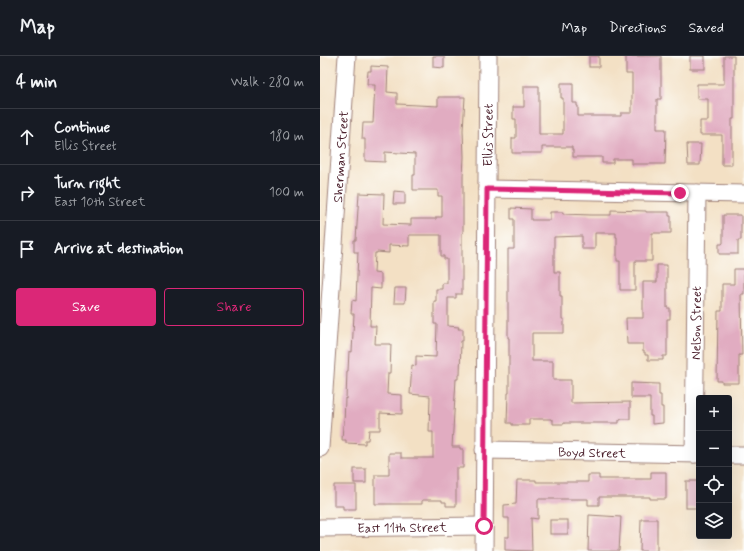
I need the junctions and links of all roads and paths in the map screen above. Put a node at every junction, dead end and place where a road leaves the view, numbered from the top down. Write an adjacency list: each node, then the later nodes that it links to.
1 (347, 56): 7 (street, Sherman Street)
2 (488, 56): 3 (street, Ellis Street)
3 (487, 189): 4 (street); 8 (street, Ellis Street)
4 (697, 193): 5 (street); 6 (street, Nelson Street)
5 (744, 194)
6 (697, 431)
7 (320, 448)
8 (484, 450): 9 (street, Boyd Street); 12 (street, Ellis Street)
9 (696, 454)
10 (732, 454): 11 (street)
11 (744, 455)
12 (484, 526): 13 (street, East 11th Street); 14 (street, Ellis Street)
13 (320, 528)
14 (484, 551)

